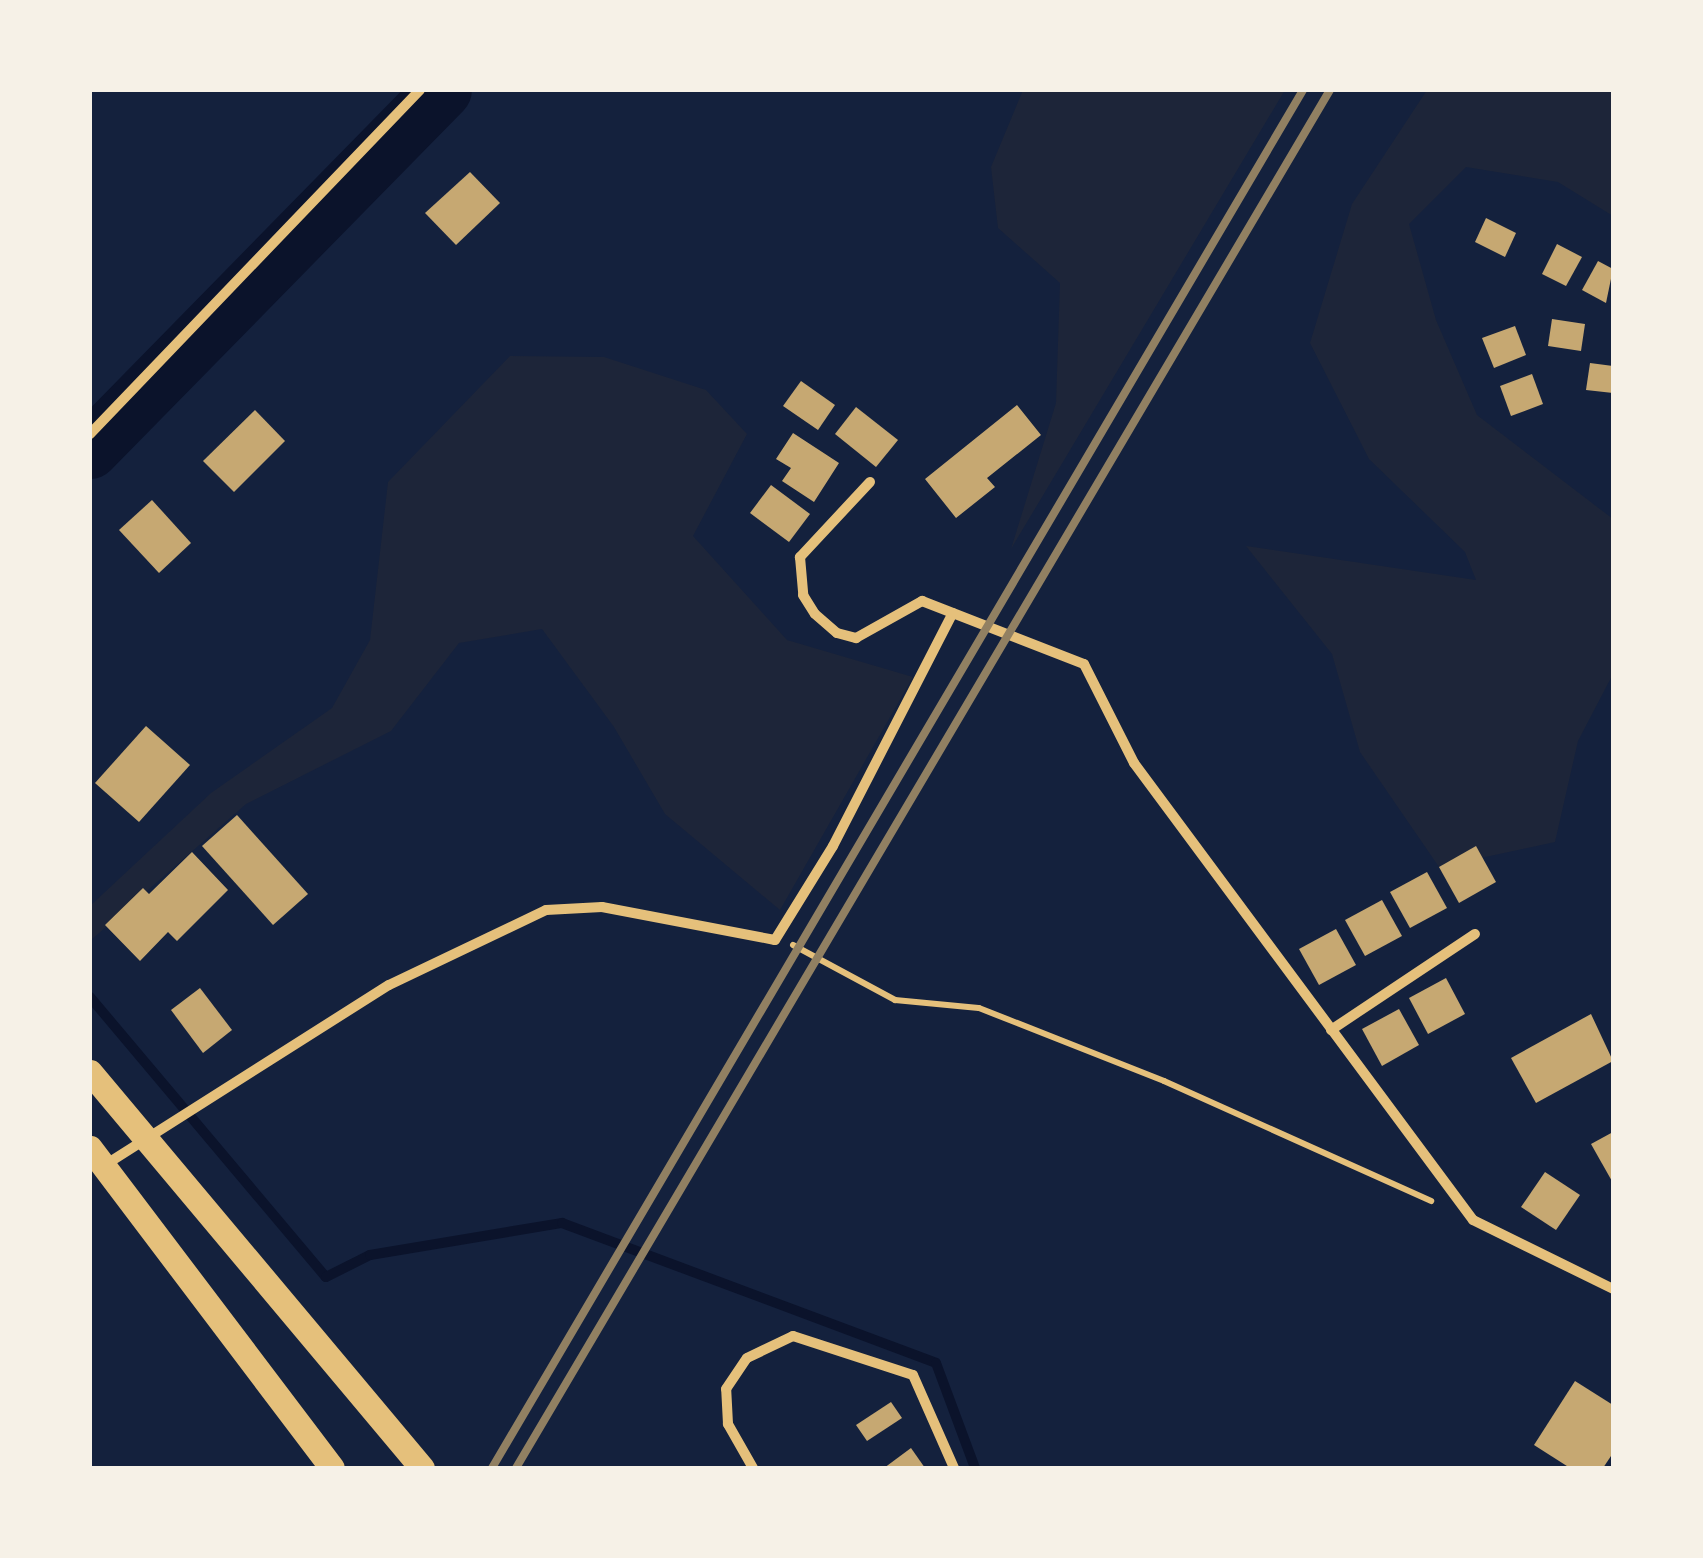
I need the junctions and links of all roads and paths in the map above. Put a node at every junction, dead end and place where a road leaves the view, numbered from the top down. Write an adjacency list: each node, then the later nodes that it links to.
1 (420, 90): 2 (street)
2 (90, 434)
3 (870, 482): 4 (street)
4 (953, 613): 6 (street); 7 (street)
5 (1475, 934): 7 (street)
6 (775, 940): 9 (street); 11 (path)
7 (1331, 1030): 11 (street)
8 (90, 1072): 9 (main road)
9 (144, 1135): 10 (street); 14 (main road)
10 (97, 1156): 13 (main road)
11 (1474, 1220): 12 (street)
12 (1613, 1289)
13 (332, 1468)
14 (422, 1468)
15 (752, 1468): 16 (street)
16 (954, 1468)

